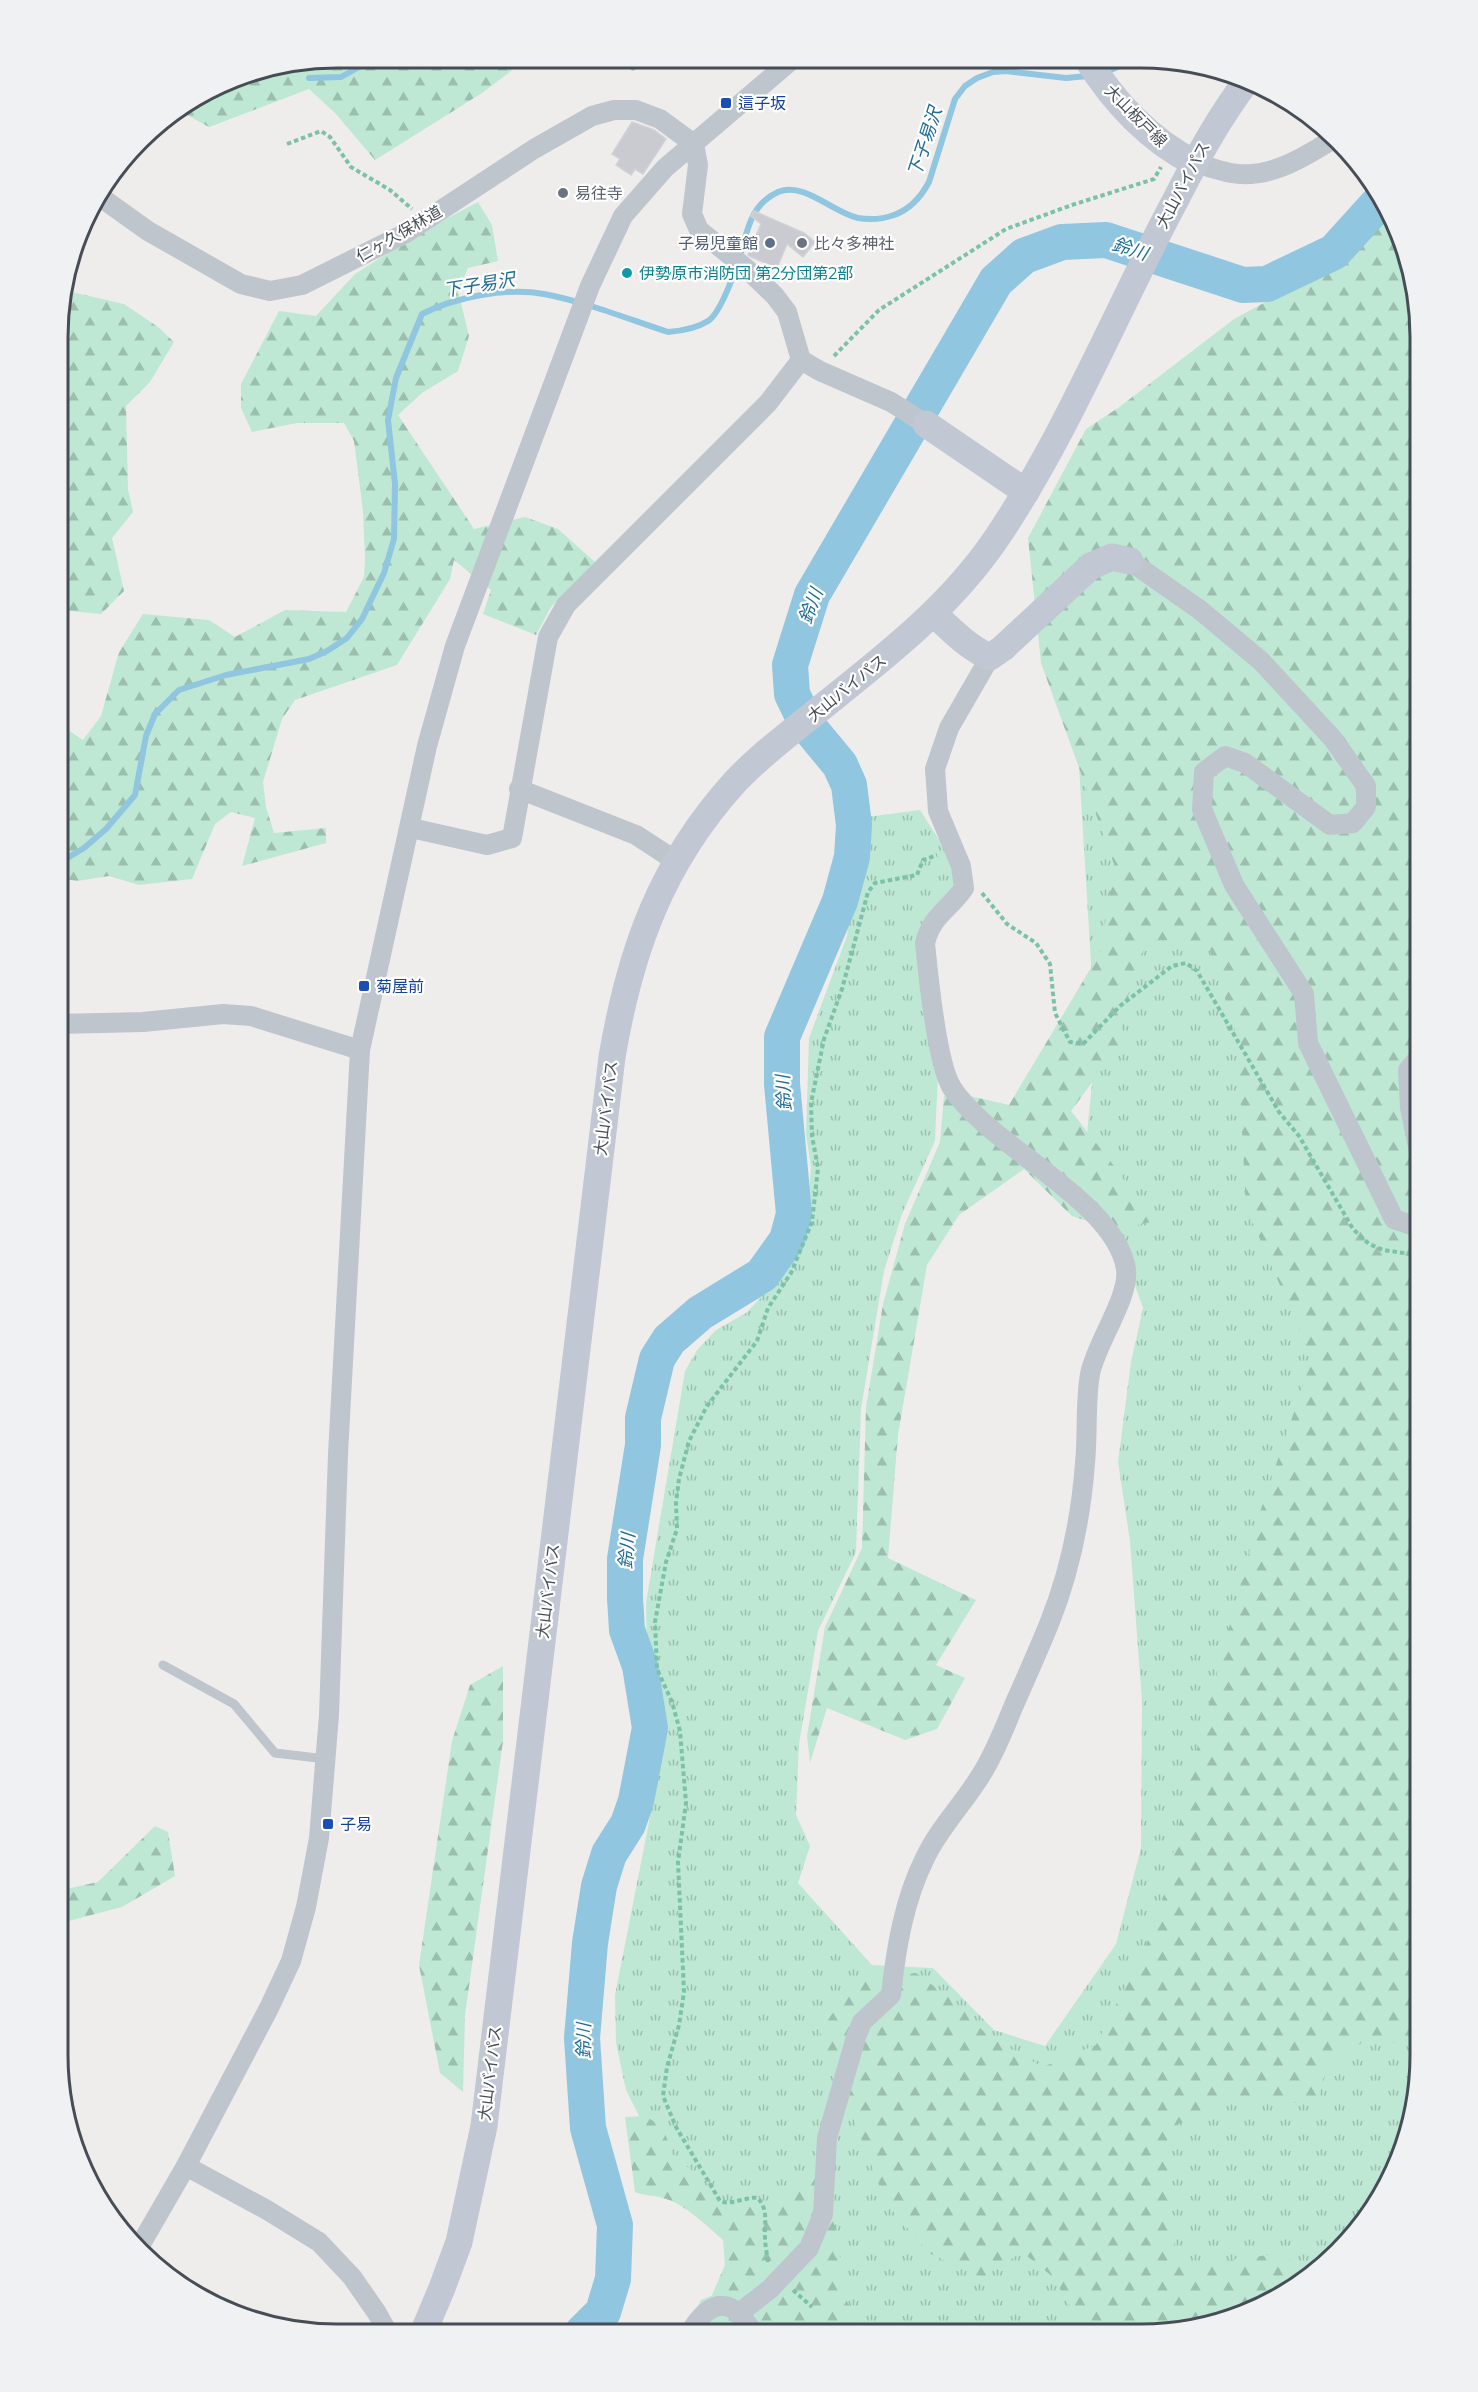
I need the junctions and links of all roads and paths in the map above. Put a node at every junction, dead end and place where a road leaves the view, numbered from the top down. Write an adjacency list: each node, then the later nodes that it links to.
1 (782, 68): 6 (street)
2 (1092, 68): 7 (main road, 大山板戸線)
3 (1243, 87): 8 (main road, 大山バイパス)
4 (1328, 142): 8 (street)
5 (287, 144): 10 (path)
6 (694, 144): 10 (street, 仁ヶ久保林道); 11 (street); 19 (street)
7 (1170, 151): 8 (main road, 大山板戸線); 12 (path)
8 (1195, 163): 14 (main road, 大山バイパス)
9 (104, 200): 10 (street, 仁ヶ久保林道)
10 (425, 220)
11 (801, 360): 12 (street); 18 (street)
12 (820, 370): 13 (street)
13 (926, 424): 14 (main road)
14 (1026, 492): 16 (main road, 大山バイパス)
15 (1130, 561): 17 (main road); 27 (street)
16 (934, 614): 17 (main road); 21 (main road, 大山バイパス)
17 (990, 657): 20 (street)
18 (519, 789): 19 (street); 21 (street)
19 (411, 828): 24 (street)
20 (955, 853): 33 (street); 33 (path)
21 (676, 861): 37 (main road, 大山バイパス)
22 (980, 891): 28 (path)
23 (68, 1024): 24 (street)
24 (360, 1050): 30 (street)
25 (1410, 1067): 26 (street)
26 (1410, 1108)
27 (1410, 1225)
28 (1410, 1254)
29 (163, 1665): 30 (lane)
30 (326, 1759): 31 (street)
31 (186, 2166): 32 (street); 36 (street)
32 (142, 2242)
33 (781, 2278): 34 (path); 35 (street)
34 (812, 2307)
35 (738, 2314): 38 (street); 39 (street)
36 (383, 2324)
37 (427, 2324)
38 (696, 2324)
39 (746, 2324)

